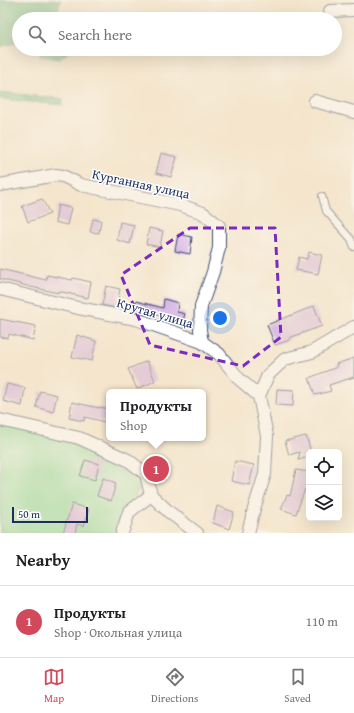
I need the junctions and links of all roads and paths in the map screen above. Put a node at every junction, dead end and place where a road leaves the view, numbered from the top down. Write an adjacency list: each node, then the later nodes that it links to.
1 (354, 10): 2 (street)
2 (330, 11)
3 (316, 101): 4 (street)
4 (354, 112)
5 (0, 185): 10 (street, Курганная улица)
6 (322, 196): 7 (lane)
7 (354, 247)
8 (0, 289): 10 (street, Крутая улица)
9 (354, 327): 11 (street)
10 (202, 342): 11 (street, Крутая улица)
11 (259, 396): 16 (street)
12 (0, 420): 13 (street)
13 (151, 495): 14 (street); 15 (street)
14 (122, 533)
15 (197, 533)
16 (248, 533)

